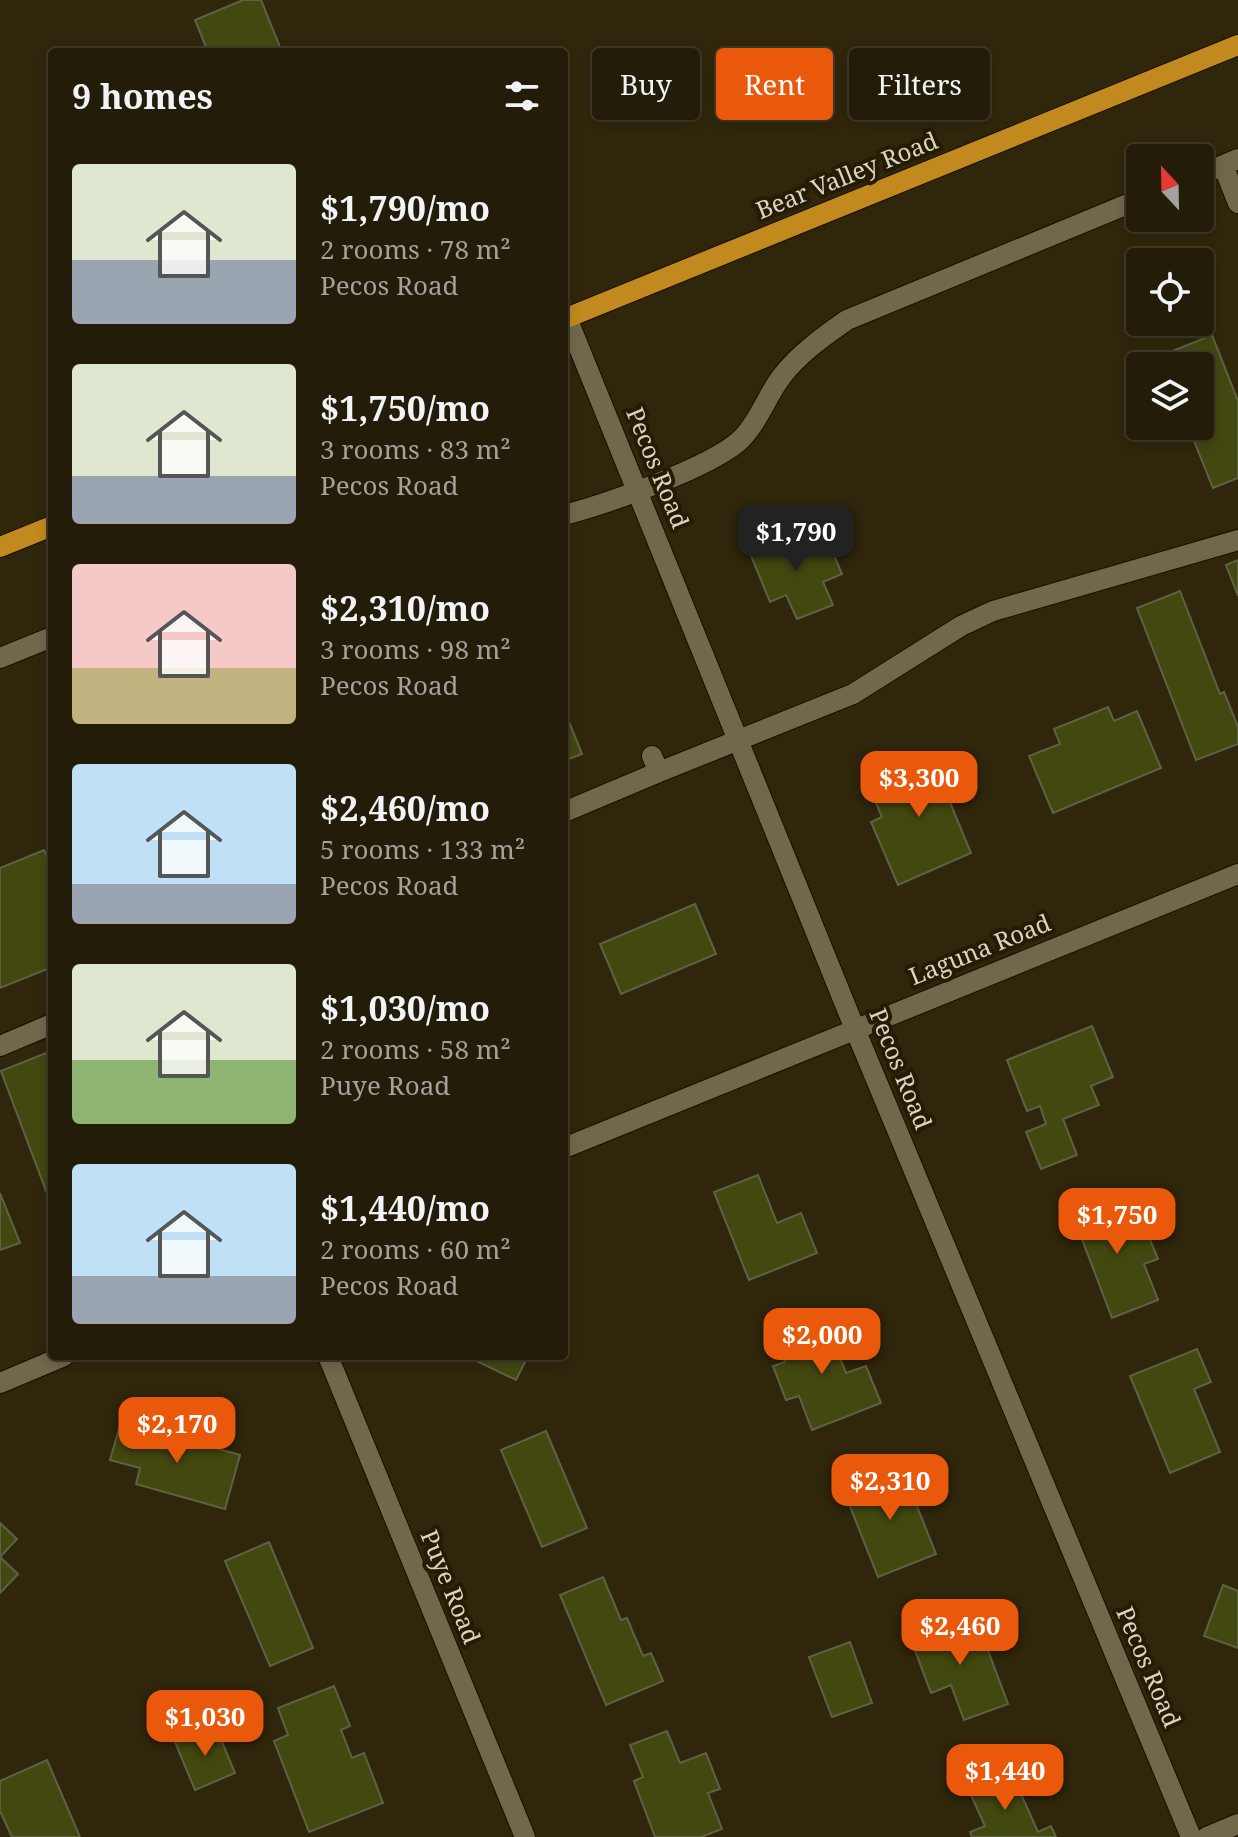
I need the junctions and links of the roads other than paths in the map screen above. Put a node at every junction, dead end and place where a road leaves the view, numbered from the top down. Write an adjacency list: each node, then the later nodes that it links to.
1 (1238, 45): 5 (main road, Bear Valley Road)
2 (1230, 162): 3 (street)
3 (1238, 203)
4 (1126, 205): 7 (street)
5 (568, 318)
6 (568, 324): 7 (street, Pecos Road)
7 (638, 489): 8 (street); 14 (street, Pecos Road)
8 (568, 514)
9 (48, 528): 11 (main road)
10 (1238, 540): 14 (street)
11 (0, 547)
12 (48, 639): 13 (street)
13 (0, 658)
14 (738, 741): 15 (street); 18 (street, Pecos Road)
15 (568, 810)
16 (1238, 874): 18 (street, Laguna Road)
17 (48, 1026): 19 (street)
18 (855, 1029): 20 (street, Laguna Road); 26 (street, Pecos Road)
19 (0, 1046)
20 (568, 1146)
21 (55, 1360): 23 (street)
22 (330, 1360): 25 (street, Puye Road)
23 (0, 1383)
24 (1238, 1824): 27 (street)
25 (525, 1837)
26 (1191, 1837)
27 (1207, 1837)

